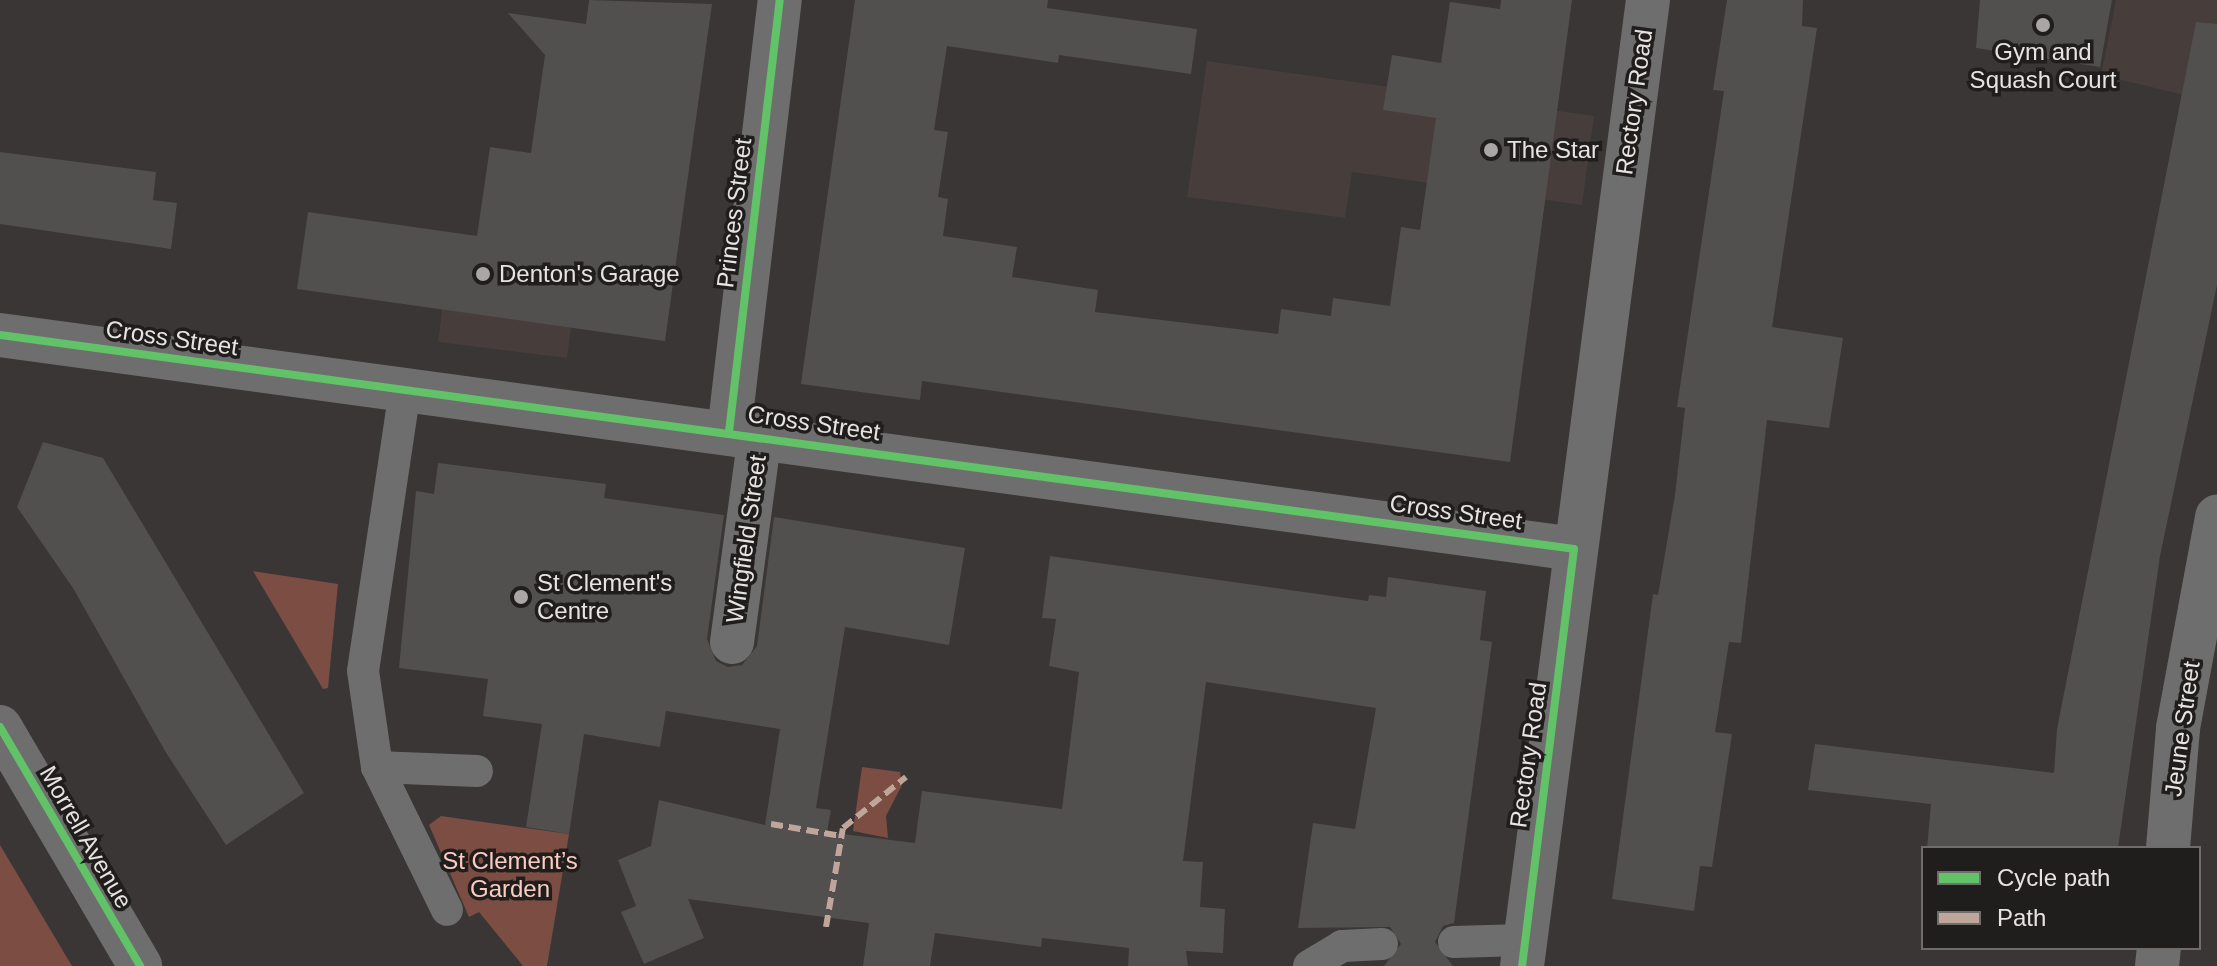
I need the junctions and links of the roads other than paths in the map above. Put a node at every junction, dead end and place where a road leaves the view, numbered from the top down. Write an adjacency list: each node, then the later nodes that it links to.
1 (780, 0): 5 (street, Princes Street)
2 (1648, 0): 7 (street, Rectory Road)
3 (0, 335): 4 (street, Cross Street)
4 (405, 390): 5 (street, Cross Street); 10 (lane)
5 (744, 434): 7 (street, Cross Street); 8 (street, Wingfield Street)
6 (2217, 517): 12 (street, Jeune Street)
7 (1574, 549): 16 (street, Rectory Road)
8 (732, 642)
9 (0, 727): 17 (street, Morrell Avenue)
10 (377, 767): 11 (lane); 13 (lane)
11 (477, 771)
12 (2168, 846)
13 (447, 910)
14 (1454, 942): 16 (lane)
15 (1382, 944): 18 (lane)
16 (1522, 953)
17 (140, 966)
18 (1309, 966)

